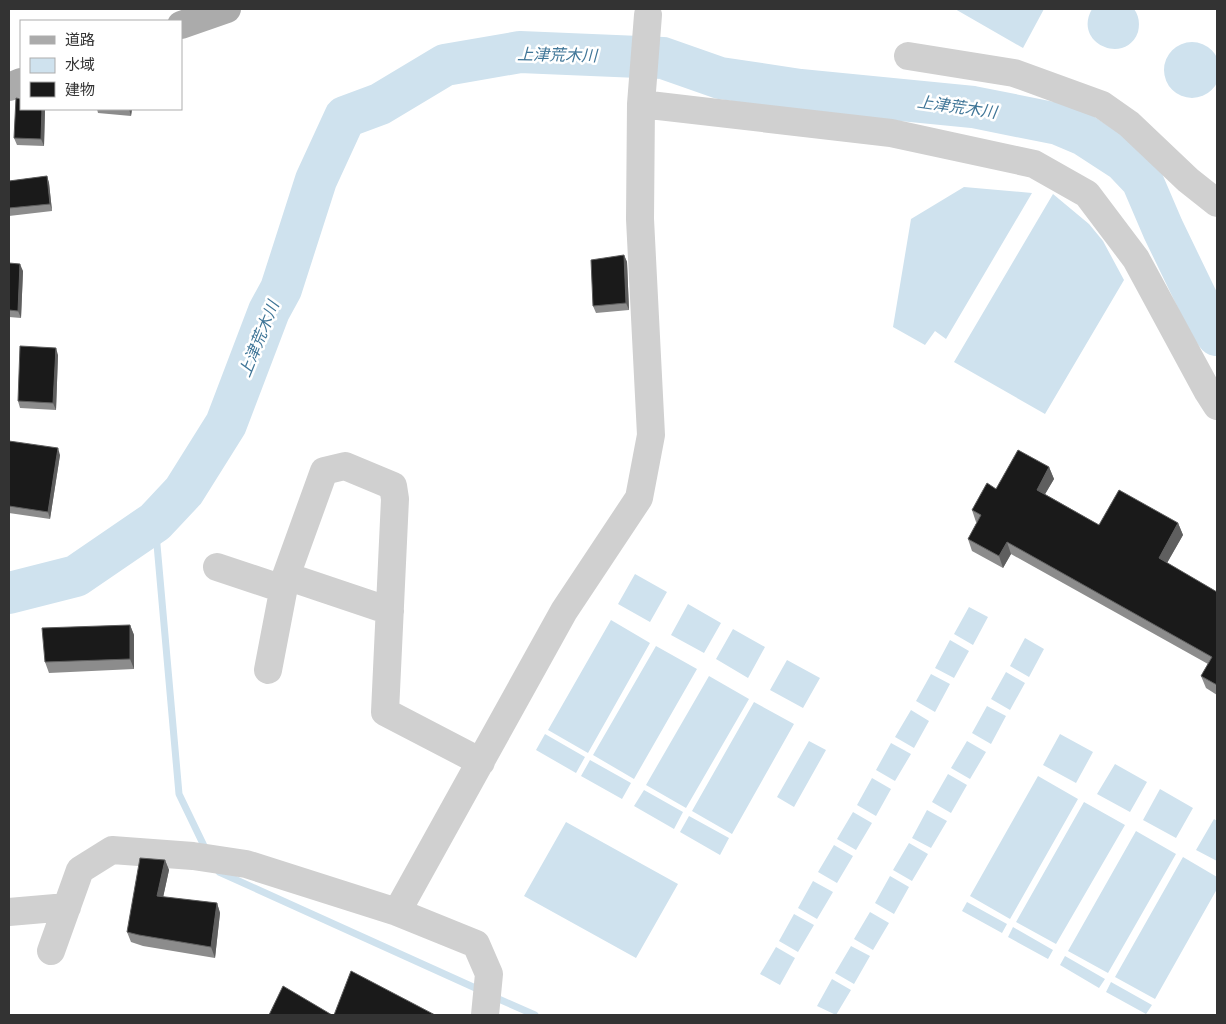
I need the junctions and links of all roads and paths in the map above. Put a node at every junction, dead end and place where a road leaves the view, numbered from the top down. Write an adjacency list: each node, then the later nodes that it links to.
1 (227, 9): 3 (main road)
2 (648, 15): 5 (street)
3 (182, 25)
4 (908, 56): 6 (street)
5 (641, 104): 7 (street); 12 (street)
6 (1217, 203)
7 (1217, 406)
8 (217, 568): 9 (street)
9 (284, 583): 10 (street); 10 (street); 11 (street)
10 (390, 612): 12 (street)
11 (268, 670)
12 (481, 762): 15 (street)
13 (67, 907): 14 (street); 15 (street); 16 (street)
14 (9, 912)
15 (397, 912): 17 (street)
16 (52, 951)
17 (485, 1015)

